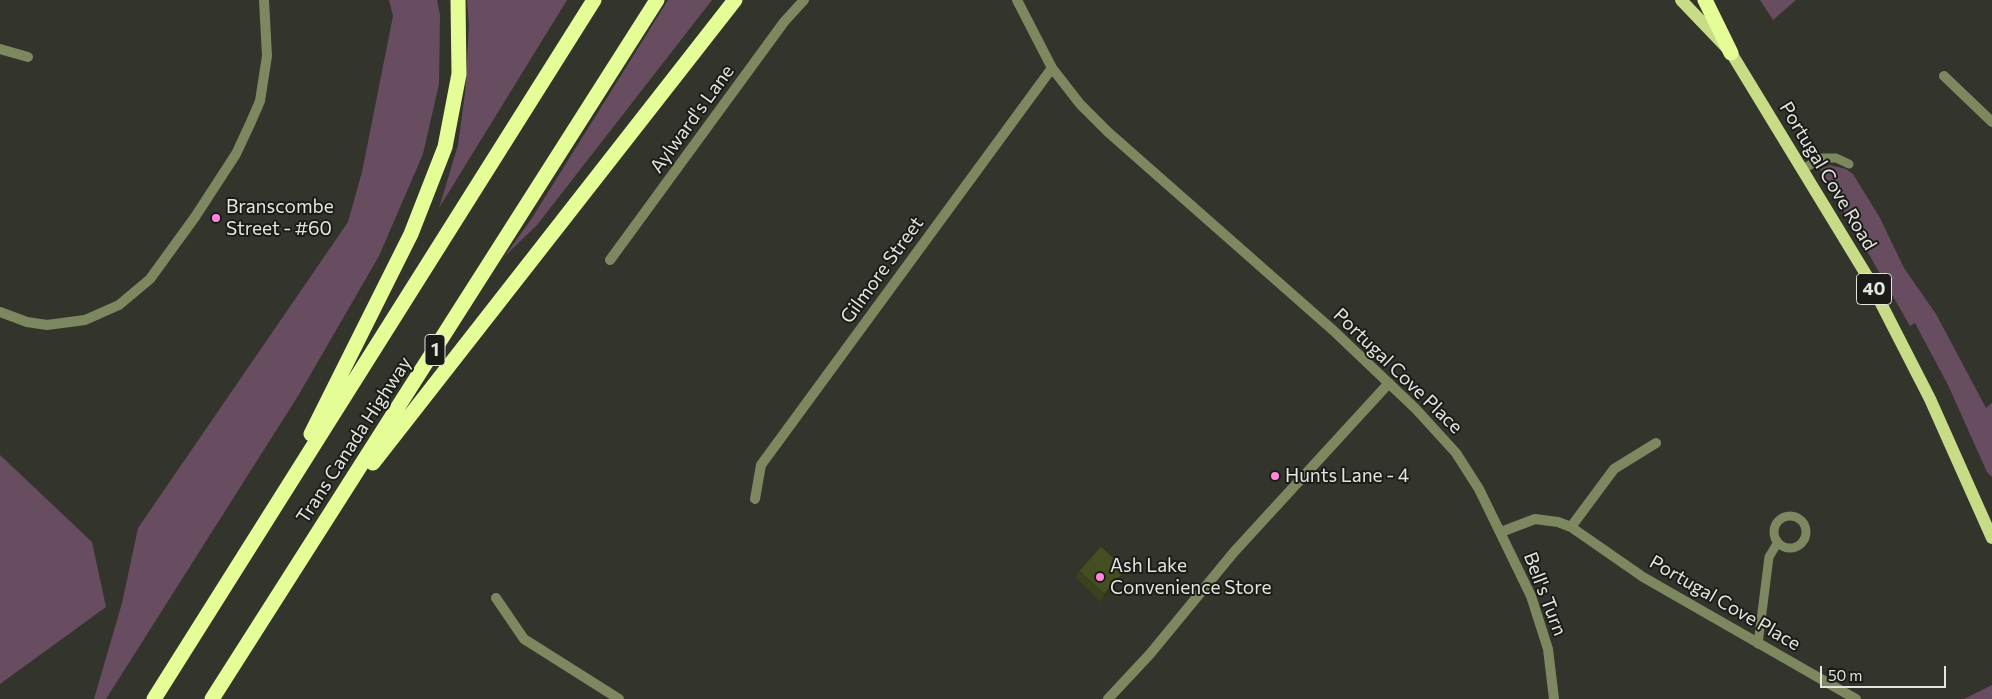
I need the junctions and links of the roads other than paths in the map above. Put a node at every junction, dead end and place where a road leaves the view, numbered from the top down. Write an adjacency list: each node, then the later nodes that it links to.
1 (264, 0): 20 (street)
2 (458, 0): 24 (highway)
3 (594, 0): 24 (highway, Trans Canada Highway)
4 (657, 0): 27 (highway, Trans Canada Highway / 1)
5 (735, 0): 27 (highway)
6 (804, 0): 19 (street, Aylward's Lane)
7 (1017, 0): 14 (street, Portugal Cove Place)
8 (1681, 0): 12 (main road, Portugal Cove Road / 40)
9 (1697, 0): 12 (main road, Portugal Cove Road / 40)
10 (1705, 0): 12 (highway)
11 (0, 49): 13 (street)
12 (1731, 53): 18 (main road, Portugal Cove Road / 40)
13 (28, 57)
14 (1052, 68): 21 (street, Portugal Cove Place); 23 (street, Gilmore Street)
15 (1944, 76): 16 (street)
16 (1992, 122)
17 (1849, 164): 18 (lane)
18 (1803, 169): 28 (main road, Portugal Cove Road / 40)
19 (610, 260)
20 (0, 312)
21 (1389, 383): 26 (street, Portugal Cove Place); 35 (street)
22 (1656, 444): 25 (street)
23 (755, 499)
24 (273, 511): 32 (highway, Trans Canada Highway)
25 (1571, 527): 26 (street, Portugal Cove Place); 31 (street, Portugal Cove Place)
26 (1501, 532): 36 (street, Bell's Turn)
27 (317, 535): 33 (highway, Trans Canada Highway / 1)
28 (1992, 538)
29 (1778, 542): 29 (lane); 31 (lane)
30 (496, 598): 34 (street)
31 (1758, 644): 37 (street, Portugal Cove Place)
32 (154, 699)
33 (212, 699)
34 (619, 699)
35 (1108, 699)
36 (1554, 699)
37 (1856, 699)

